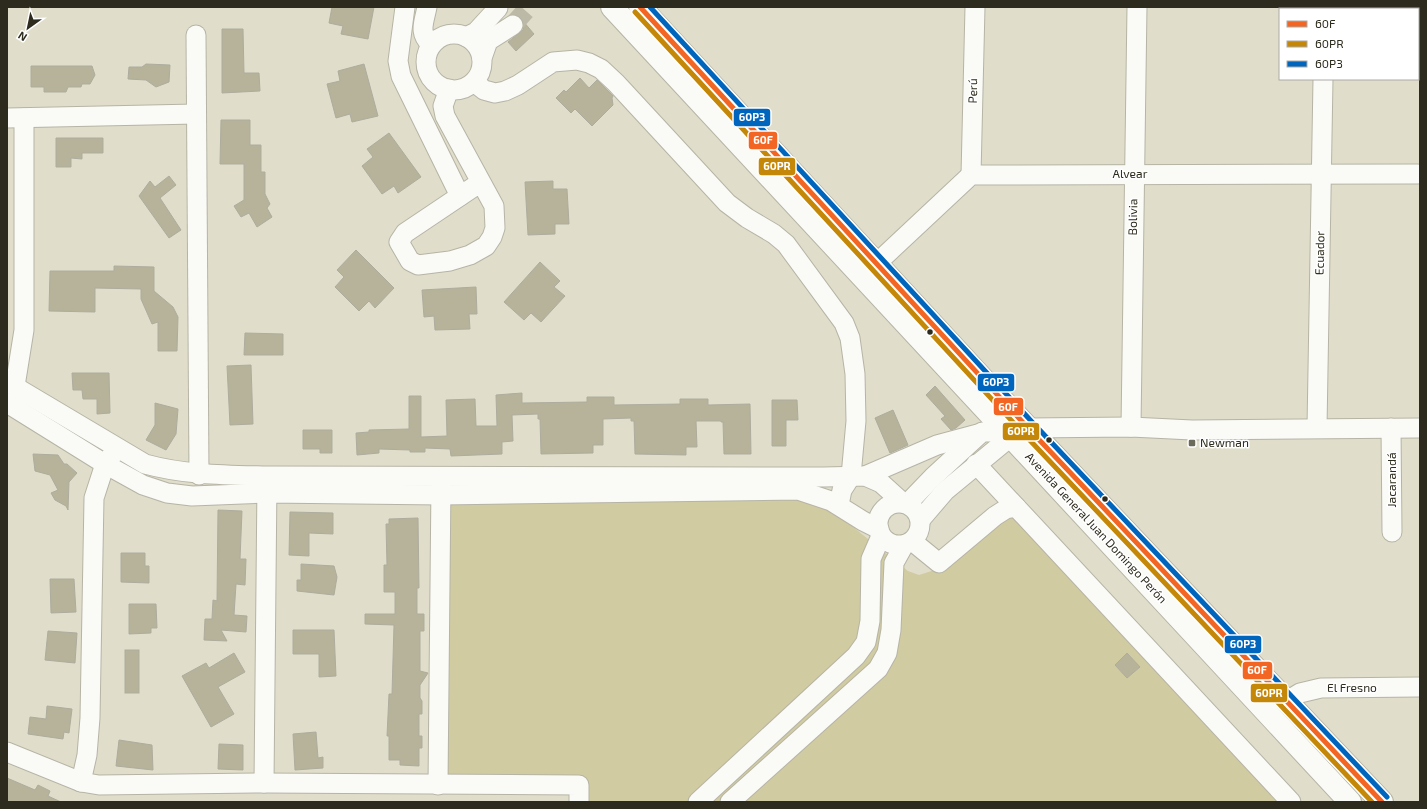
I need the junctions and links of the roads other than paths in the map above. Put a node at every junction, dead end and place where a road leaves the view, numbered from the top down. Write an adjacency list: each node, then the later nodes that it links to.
1 (405, 7): 14 (street)
2 (427, 7): 11 (street)
3 (612, 7): 32 (main road, Avenida General Juan Domingo Perón)
4 (640, 7): 26 (main road, Avenida General Juan Domingo Perón)
5 (975, 7): 23 (street, Perú)
6 (1137, 7): 20 (street, Bolivia)
7 (498, 8): 10 (street)
8 (513, 25): 12 (street)
9 (196, 35): 18 (street)
10 (466, 37): 11 (street); 12 (street)
11 (431, 46): 13 (street)
12 (482, 58): 16 (street)
13 (428, 73): 14 (street); 17 (street)
14 (401, 76): 25 (street)
15 (1323, 80): 21 (street, Ecuador)
16 (474, 82): 17 (street); 39 (street)
17 (449, 90): 24 (street)
18 (196, 114): 19 (street); 37 (street)
19 (15, 118): 27 (street)
20 (1134, 174): 21 (street, Alvear); 23 (street, Alvear); 28 (street, Bolivia)
21 (1321, 174): 22 (street, Alvear); 29 (street, Ecuador)
22 (1418, 174)
23 (971, 175): 26 (street)
24 (482, 182): 25 (street); 25 (street)
25 (460, 196)
26 (876, 264): 32 (main road, Avenida General Juan Domingo Perón)
27 (10, 390): 34 (street); 35 (street)
28 (1131, 427): 29 (street); 32 (street)
29 (1317, 428): 30 (street)
30 (1391, 428): 31 (street); 47 (street, Jacarandá)
31 (1420, 428)
32 (1017, 430): 33 (street); 36 (street); 50 (main road, Avenida General Juan Domingo Perón); 59 (main road, Avenida General Juan Domingo Perón)
33 (982, 432): 39 (street); 42 (street)
34 (118, 448): 35 (street); 37 (street)
35 (105, 464): 40 (street); 52 (street)
36 (976, 464): 44 (street); 45 (street)
37 (199, 475): 40 (street)
38 (441, 476): 39 (street); 40 (street); 41 (street)
39 (858, 476): 42 (street); 43 (street)
40 (267, 484): 41 (street); 53 (street)
41 (441, 495): 43 (street); 54 (street)
42 (904, 503): 45 (street); 46 (street)
43 (839, 505): 46 (street)
44 (1016, 507): 48 (street); 58 (street)
45 (921, 519): 48 (street)
46 (880, 532): 48 (street); 56 (street)
47 (1392, 532)
48 (908, 543): 57 (street)
49 (1420, 687): 50 (street, El Fresno)
50 (1287, 701): 60 (main road, Avenida General Juan Domingo Perón)
51 (7, 752): 52 (street)
52 (80, 782): 53 (street)
53 (264, 783): 54 (street)
54 (438, 785): 55 (street)
55 (579, 802)
56 (698, 802)
57 (730, 802)
58 (1290, 802)
59 (1350, 802)
60 (1382, 802)

